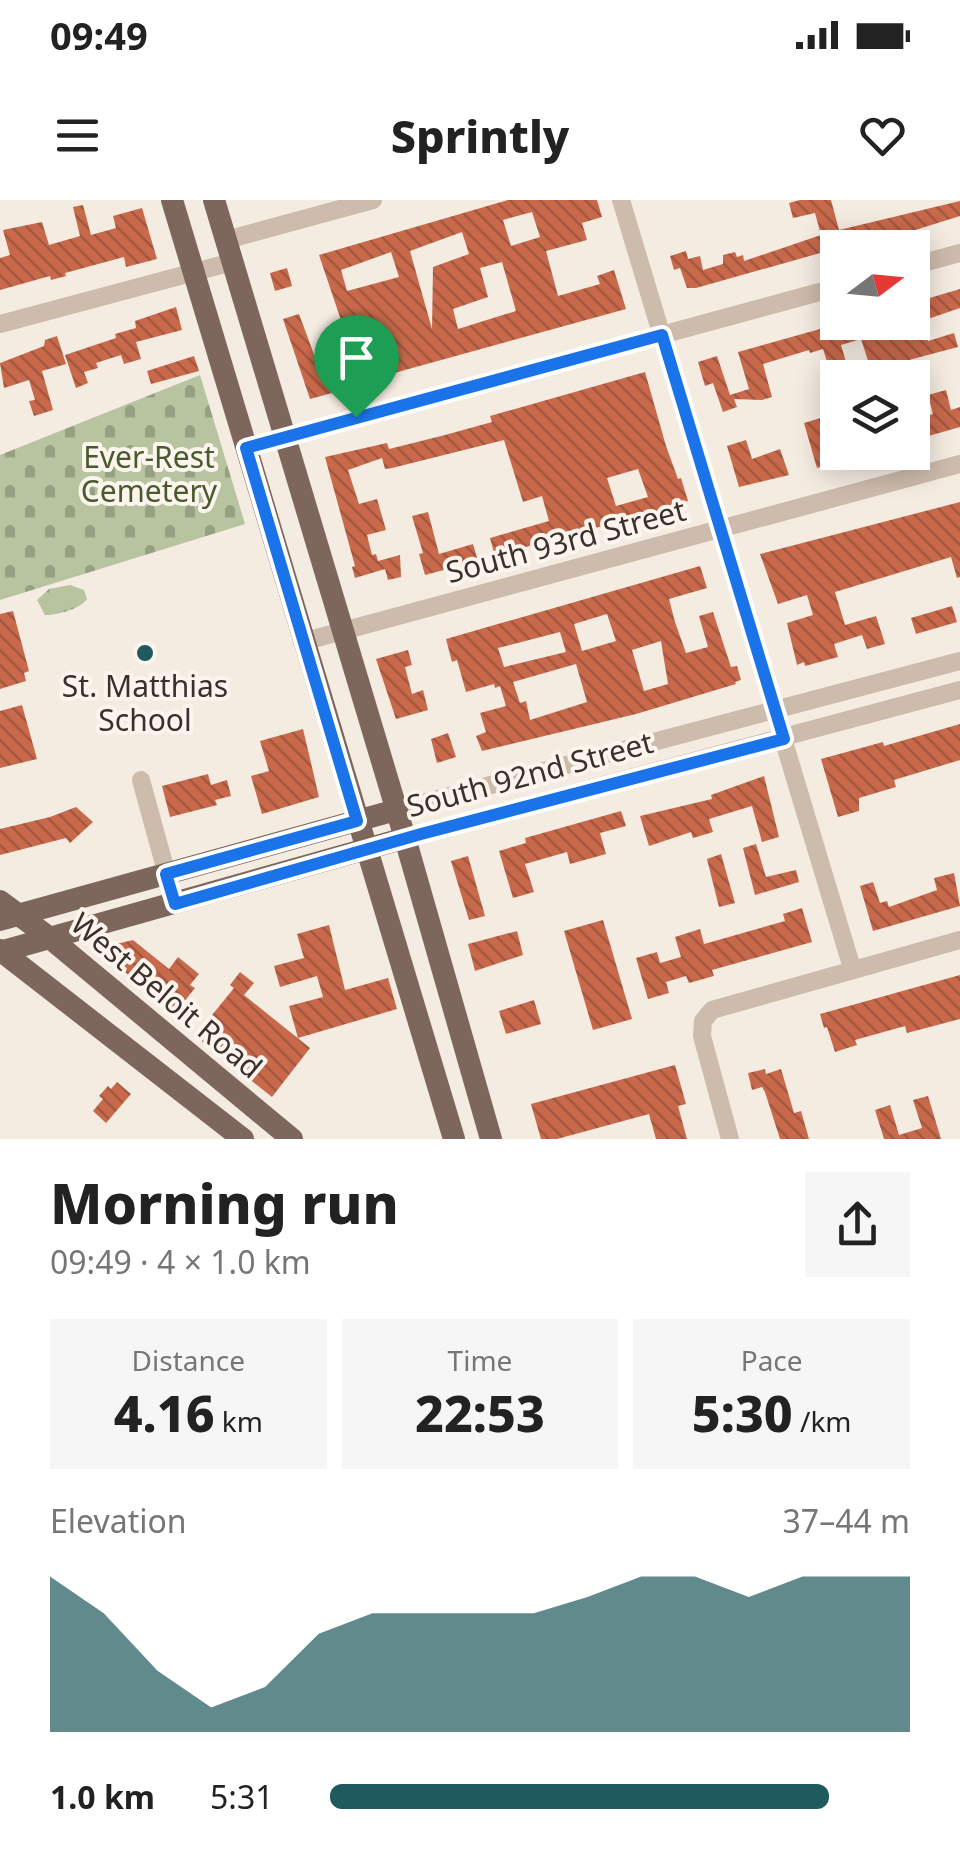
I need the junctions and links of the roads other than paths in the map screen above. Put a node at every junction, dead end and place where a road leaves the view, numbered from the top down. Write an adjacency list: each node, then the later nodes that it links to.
1 (172, 200): 8 (main road)
2 (214, 200): 5 (main road)
3 (373, 200): 5 (street)
4 (621, 200): 11 (street)
5 (229, 251): 8 (street); 12 (main road)
6 (960, 253): 7 (street)
7 (930, 261)
8 (194, 273): 10 (street); 13 (main road)
9 (820, 292): 11 (street)
10 (0, 324)
11 (662, 335): 12 (street); 15 (street)
12 (284, 436): 13 (street); 16 (main road)
13 (246, 448): 17 (main road)
14 (960, 464): 15 (street, South 93rd Street)
15 (720, 528): 16 (street, South 93rd Street); 20 (street)
16 (342, 630): 17 (street, South 93rd Street); 23 (main road)
17 (302, 642): 24 (main road)
18 (960, 661): 20 (street, South 92nd Street)
19 (960, 690): 21 (street, South 92nd Street)
20 (776, 712): 21 (street); 23 (street, South 92nd Street)
21 (784, 739): 25 (street, South 92nd Street); 33 (street)
22 (141, 780): 27 (street)
23 (396, 810): 24 (main road, South 92nd Street); 25 (main road)
24 (357, 821): 26 (main road); 27 (main road, South 92nd Street)
25 (405, 838): 26 (main road, South 92nd Street); 37 (main road)
26 (366, 852): 28 (main road, South 92nd Street); 36 (main road)
27 (166, 874): 28 (street); 29 (main road, South 92nd Street)
28 (175, 904): 30 (main road, South 92nd Street)
29 (6, 912): 30 (main road, West Beloit Road)
30 (50, 938): 32 (main road, South 92nd Street); 35 (main road, West Beloit Road)
31 (960, 940): 33 (street)
32 (1, 951): 34 (main road, West Beloit Road)
33 (852, 968): 38 (street)
34 (244, 1139)
35 (292, 1139)
36 (454, 1139)
37 (490, 1139)
38 (730, 1139)

